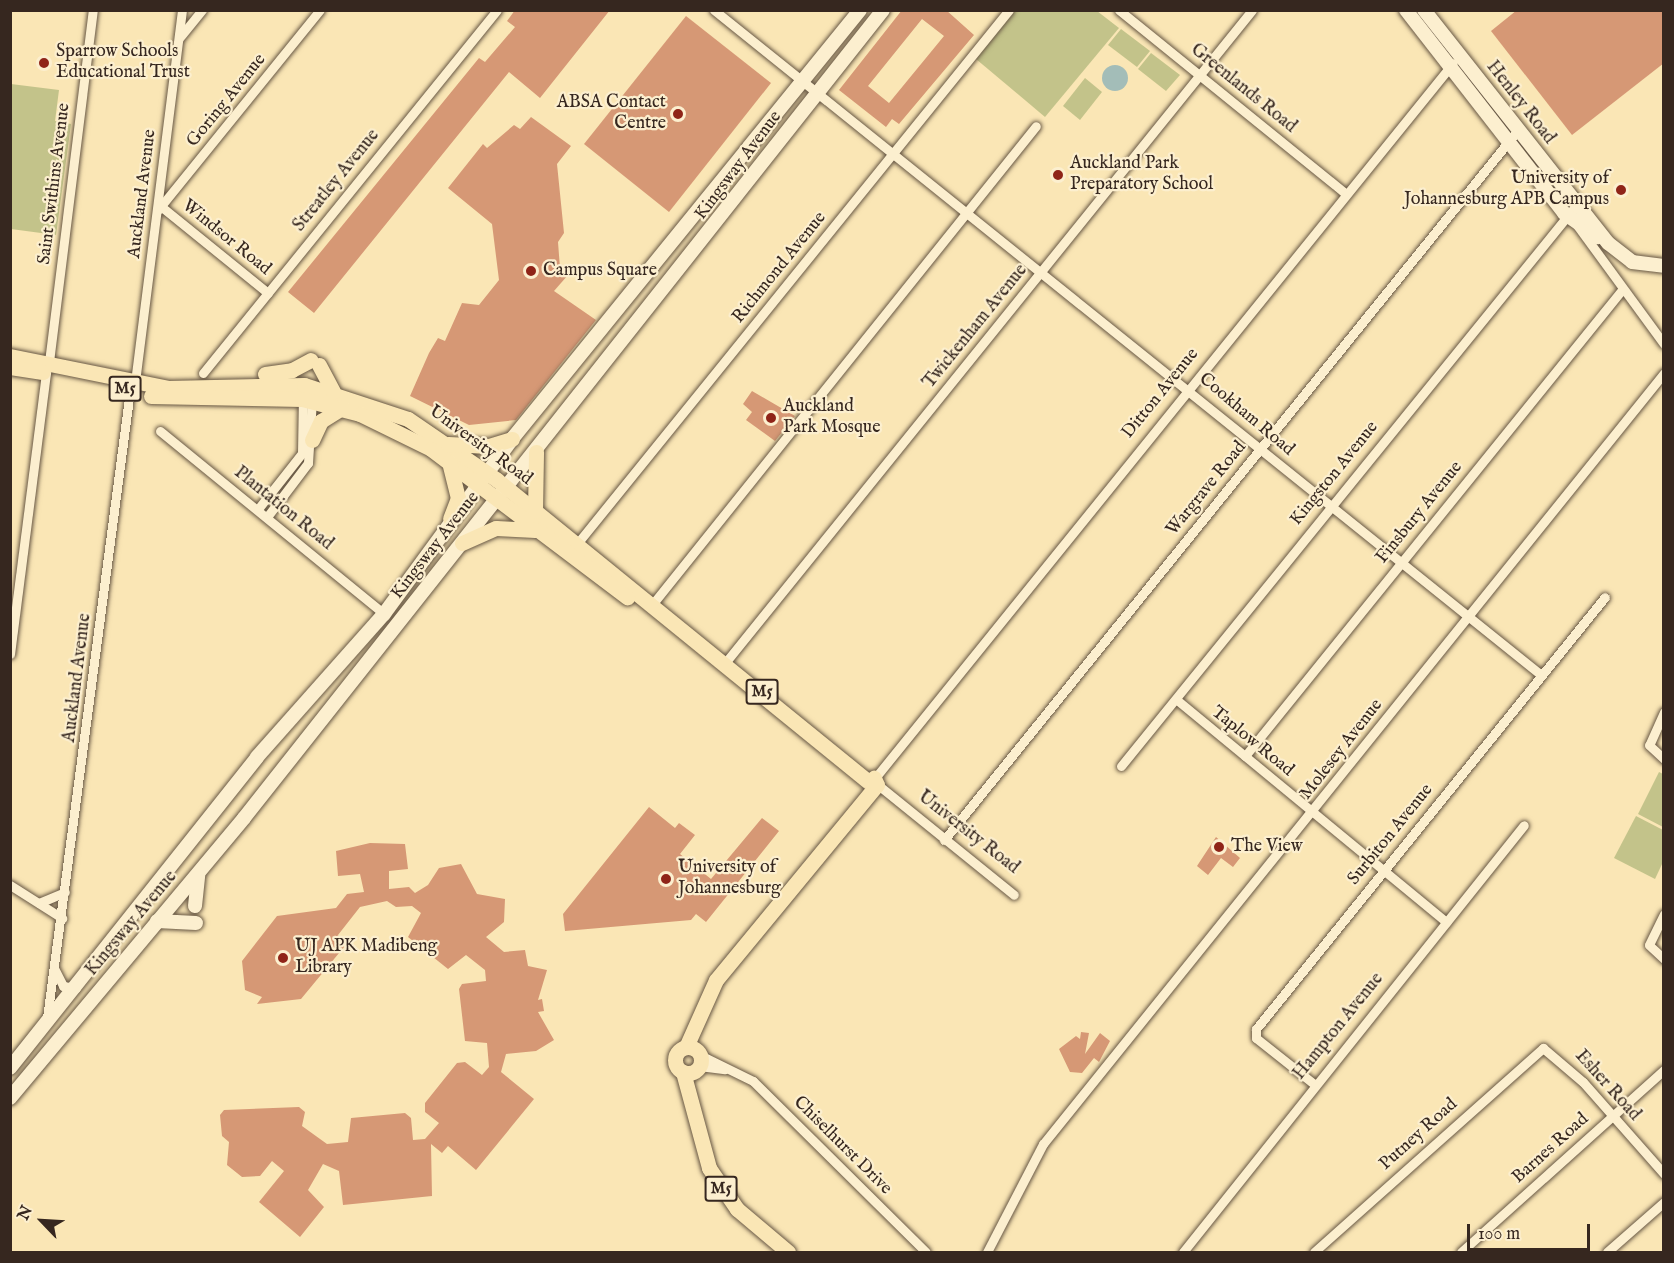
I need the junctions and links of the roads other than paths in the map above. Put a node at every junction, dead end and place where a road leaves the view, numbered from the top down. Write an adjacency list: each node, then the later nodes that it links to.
1 (93, 10): 37 (street, Saint Swithins Avenue)
2 (182, 10): 14 (street, Auckland Avenue)
3 (201, 10): 14 (street)
4 (320, 10): 26 (street, Goring Avenue)
5 (497, 10): 33 (street, Streatley Avenue)
6 (714, 10): 18 (street, Cookham Road)
7 (860, 10): 18 (main road, Kingsway Avenue)
8 (883, 10): 19 (main road, Kingsway Avenue)
9 (1009, 10): 23 (street, Richmond Avenue)
10 (1119, 10): 17 (street, Greenlands Road)
11 (1252, 10): 17 (street, Twickenham Avenue)
12 (1406, 10): 16 (main road, Henley Road)
13 (1424, 10): 15 (main road, Henley Road)
14 (179, 38): 26 (street, Auckland Avenue)
15 (1459, 54): 16 (street, Ditton Avenue); 21 (main road, Henley Road)
16 (1451, 66): 22 (main road, Henley Road); 24 (street, Ditton Avenue)
17 (1199, 75): 24 (street, Greenlands Road); 31 (street, Twickenham Avenue)
18 (803, 82): 19 (street, Cookham Road); 47 (main road, Kingsway Avenue)
19 (818, 90): 23 (street, Cookham Road); 51 (main road, Kingsway Avenue)
20 (1036, 126): 27 (street)
21 (1518, 130): 22 (street, Wargrave Road); 25 (main road, Henley Road)
22 (1508, 143): 28 (main road, Henley Road); 50 (street, Wargrave Road)
23 (895, 153): 27 (street, Cookham Road); 62 (street, Richmond Avenue)
24 (1345, 193): 42 (street, Ditton Avenue)
25 (1577, 204): 28 (street, Kingston Avenue); 29 (main road, Henley Road)
26 (160, 209): 33 (street, Windsor Road); 41 (street, Auckland Avenue)
27 (967, 212): 31 (street, Cookham Road); 65 (street)
28 (1569, 217): 29 (main road, Henley Road); 32 (street, Henley Road); 55 (street, Kingston Avenue)
29 (1608, 243): 30 (main road)
30 (1664, 266)
31 (1041, 272): 42 (street, Cookham Road); 70 (street, Twickenham Avenue)
32 (1621, 291): 34 (street, Henley Road); 63 (street, Finsbury Avenue)
33 (268, 293): 38 (street, Streatley Avenue)
34 (1664, 345)
35 (10, 356): 37 (main road, University Road / M5)
36 (10, 367): 37 (main road, University Road / M5)
37 (48, 367): 41 (main road, University Road / M5); 69 (street, Saint Swithins Avenue)
38 (203, 373)
39 (1664, 373): 67 (street, Molesey Avenue)
40 (236, 385): 41 (main road, University Road / M5); 43 (main road); 44 (main road, University Road / M5)
41 (132, 386): 44 (main road, University Road / M5); 84 (street, Auckland Avenue)
42 (1190, 390): 50 (street, Cookham Road); 77 (street, Ditton Avenue)
43 (333, 391): 44 (main road, University Road / M5); 49 (main road, University Road / M5)
44 (308, 393): 45 (main road, University Road / M5); 48 (street); 56 (street)
45 (342, 408): 48 (main road); 52 (main road, University Road / M5)
46 (159, 431): 56 (street, Plantation Road)
47 (512, 439): 49 (main road); 53 (main road, Kingsway Avenue)
48 (312, 440): 58 (street)
49 (448, 444): 53 (main road, University Road / M5)
50 (1260, 450): 55 (street, Cookham Road); 80 (street, Wargrave Road)
51 (536, 452): 54 (main road, Kingsway Avenue); 57 (main road)
52 (448, 460): 53 (main road, University Road / M5); 59 (main road)
53 (482, 478): 54 (main road, University Road / M5); 59 (main road, Kingsway Avenue)
54 (501, 493): 57 (main road, University Road / M5); 60 (main road, University Road / M5); 61 (main road, Kingsway Avenue)
55 (1332, 505): 63 (street, Cookham Road); 72 (street, Kingston Avenue)
56 (258, 509): 58 (street, Plantation Road)
57 (535, 511): 62 (main road, University Road / M5)
58 (267, 517): 66 (street, Plantation Road)
59 (450, 519): 66 (main road, Kingsway Avenue)
60 (535, 530): 61 (main road); 68 (main road, University Road / M5)
61 (462, 543): 82 (main road, Kingsway Avenue)
62 (576, 545): 65 (main road, University Road / M5)
63 (1402, 562): 67 (street, Cookham Road); 74 (street, Finsbury Avenue)
64 (1605, 597): 71 (street, Surbiton Avenue)
65 (651, 606): 68 (main road, University Road / M5)
66 (384, 614): 95 (main road, Kingsway Avenue)
67 (1468, 616): 71 (street, Cookham Road); 78 (street, Molesey Avenue)
68 (676, 626): 70 (main road, University Road / M5)
69 (10, 654)
70 (725, 663): 77 (main road, University Road / M5)
71 (1541, 675): 81 (street, Surbiton Avenue)
72 (1177, 700): 74 (street, Taplow Road); 76 (street, Kingston Avenue)
73 (1664, 712): 75 (street)
74 (1245, 756): 78 (street, Taplow Road)
75 (1664, 759)
76 (1121, 766)
77 (873, 783): 80 (street, University Road); 98 (main road, Ditton Avenue)
78 (1313, 814): 81 (street, Taplow Road); 109 (street, Molesey Avenue)
79 (1524, 825): 91 (street, Hampton Avenue)
80 (944, 840): 85 (street, University Road)
81 (1383, 871): 91 (street, Taplow Road); 101 (street, Surbiton Avenue)
82 (198, 873): 87 (main road); 90 (main road, Kingsway Avenue)
83 (10, 885): 86 (street)
84 (65, 892): 86 (street); 89 (street, Auckland Avenue)
85 (1014, 895)
86 (39, 903): 89 (street)
87 (195, 906)
88 (1664, 914): 93 (street)
89 (62, 918): 94 (street, Auckland Avenue)
90 (157, 921): 92 (main road); 102 (main road, Kingsway Avenue)
91 (1446, 922): 101 (street, Hampton Avenue)
92 (196, 924)
93 (1664, 959)
94 (56, 970): 95 (street); 96 (street, Auckland Avenue)
95 (76, 988): 96 (main road, Kingsway Avenue)
96 (46, 1023): 99 (main road, Kingsway Avenue)
97 (1548, 1049): 103 (street, Esher Road); 106 (street, Putney Road)
98 (692, 1060): 107 (main road, M5); 108 (street, Chiselhurst Drive)
99 (10, 1068)
100 (1664, 1070): 103 (street, Barnes Road)
101 (1314, 1084): 110 (street, Hampton Avenue)
102 (10, 1098)
103 (1612, 1117): 104 (street, Esher Road); 111 (street, Barnes Road)
104 (1664, 1174)
105 (1664, 1202): 112 (street)
106 (1318, 1251)
107 (788, 1252)
108 (926, 1252)
109 (987, 1252)
110 (1183, 1252)
111 (1461, 1252)
112 (1608, 1252)

